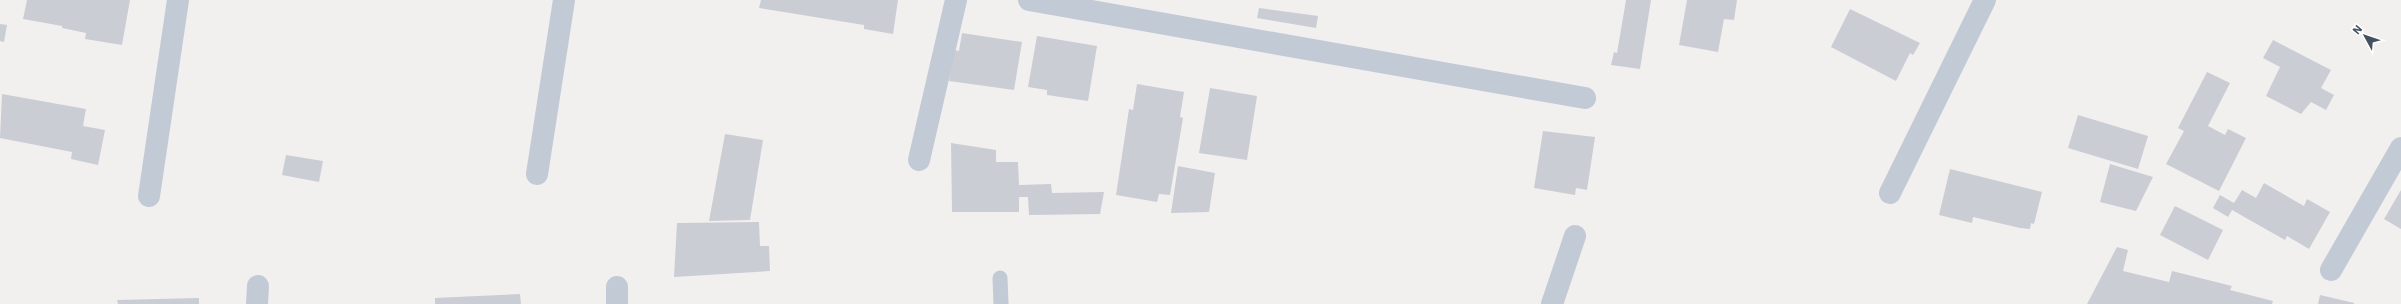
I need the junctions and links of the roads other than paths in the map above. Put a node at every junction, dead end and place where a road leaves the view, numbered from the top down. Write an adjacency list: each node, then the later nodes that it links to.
1 (178, 0): 11 (street)
2 (564, 0): 9 (street)
3 (956, 0): 8 (street)
4 (1029, 0): 6 (street)
5 (1985, 0): 10 (street)
6 (1584, 98)
7 (2401, 148): 13 (street)
8 (919, 160)
9 (537, 174)
10 (1890, 193)
11 (149, 196)
12 (1574, 236): 16 (street)
13 (2330, 270)
14 (1000, 278): 15 (lane)
15 (1001, 304)
16 (1552, 304)

